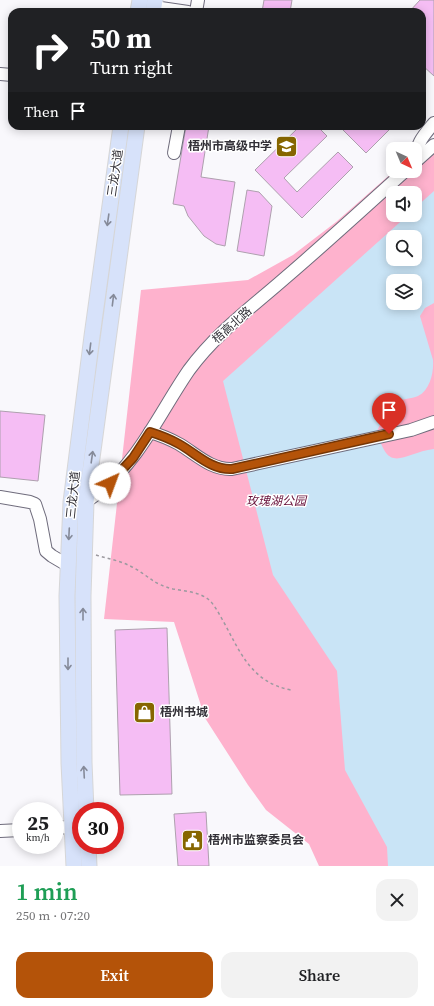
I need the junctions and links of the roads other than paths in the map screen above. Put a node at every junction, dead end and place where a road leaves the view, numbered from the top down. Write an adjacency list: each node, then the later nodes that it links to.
1 (154, 6): 2 (street)
2 (165, 8)
3 (434, 123): 7 (street)
4 (120, 130): 15 (main road, 三龙大道, one-way to 15)
5 (136, 130): 16 (main road, 三龙大道, one-way to 5)
6 (178, 130): 9 (street)
7 (420, 142)
8 (434, 145): 10 (street)
9 (174, 153)
10 (422, 156)
11 (397, 178): 13 (street, 梧高北路)
12 (434, 422): 13 (street)
13 (150, 432): 16 (street, 梧高北路)
14 (0, 496): 17 (street)
15 (71, 502): 16 (street); 17 (main road, 三龙大道, one-way to 17)
16 (86, 502): 19 (main road, 三龙大道, one-way to 16)
17 (69, 566): 18 (main road, 三龙大道, one-way to 18)
18 (73, 802)
19 (86, 802)
20 (12, 830): 21 (street)
21 (0, 831)
22 (75, 854): 24 (main road, 三龙大道)
23 (88, 854): 25 (main road)
24 (74, 866)
25 (89, 866)

